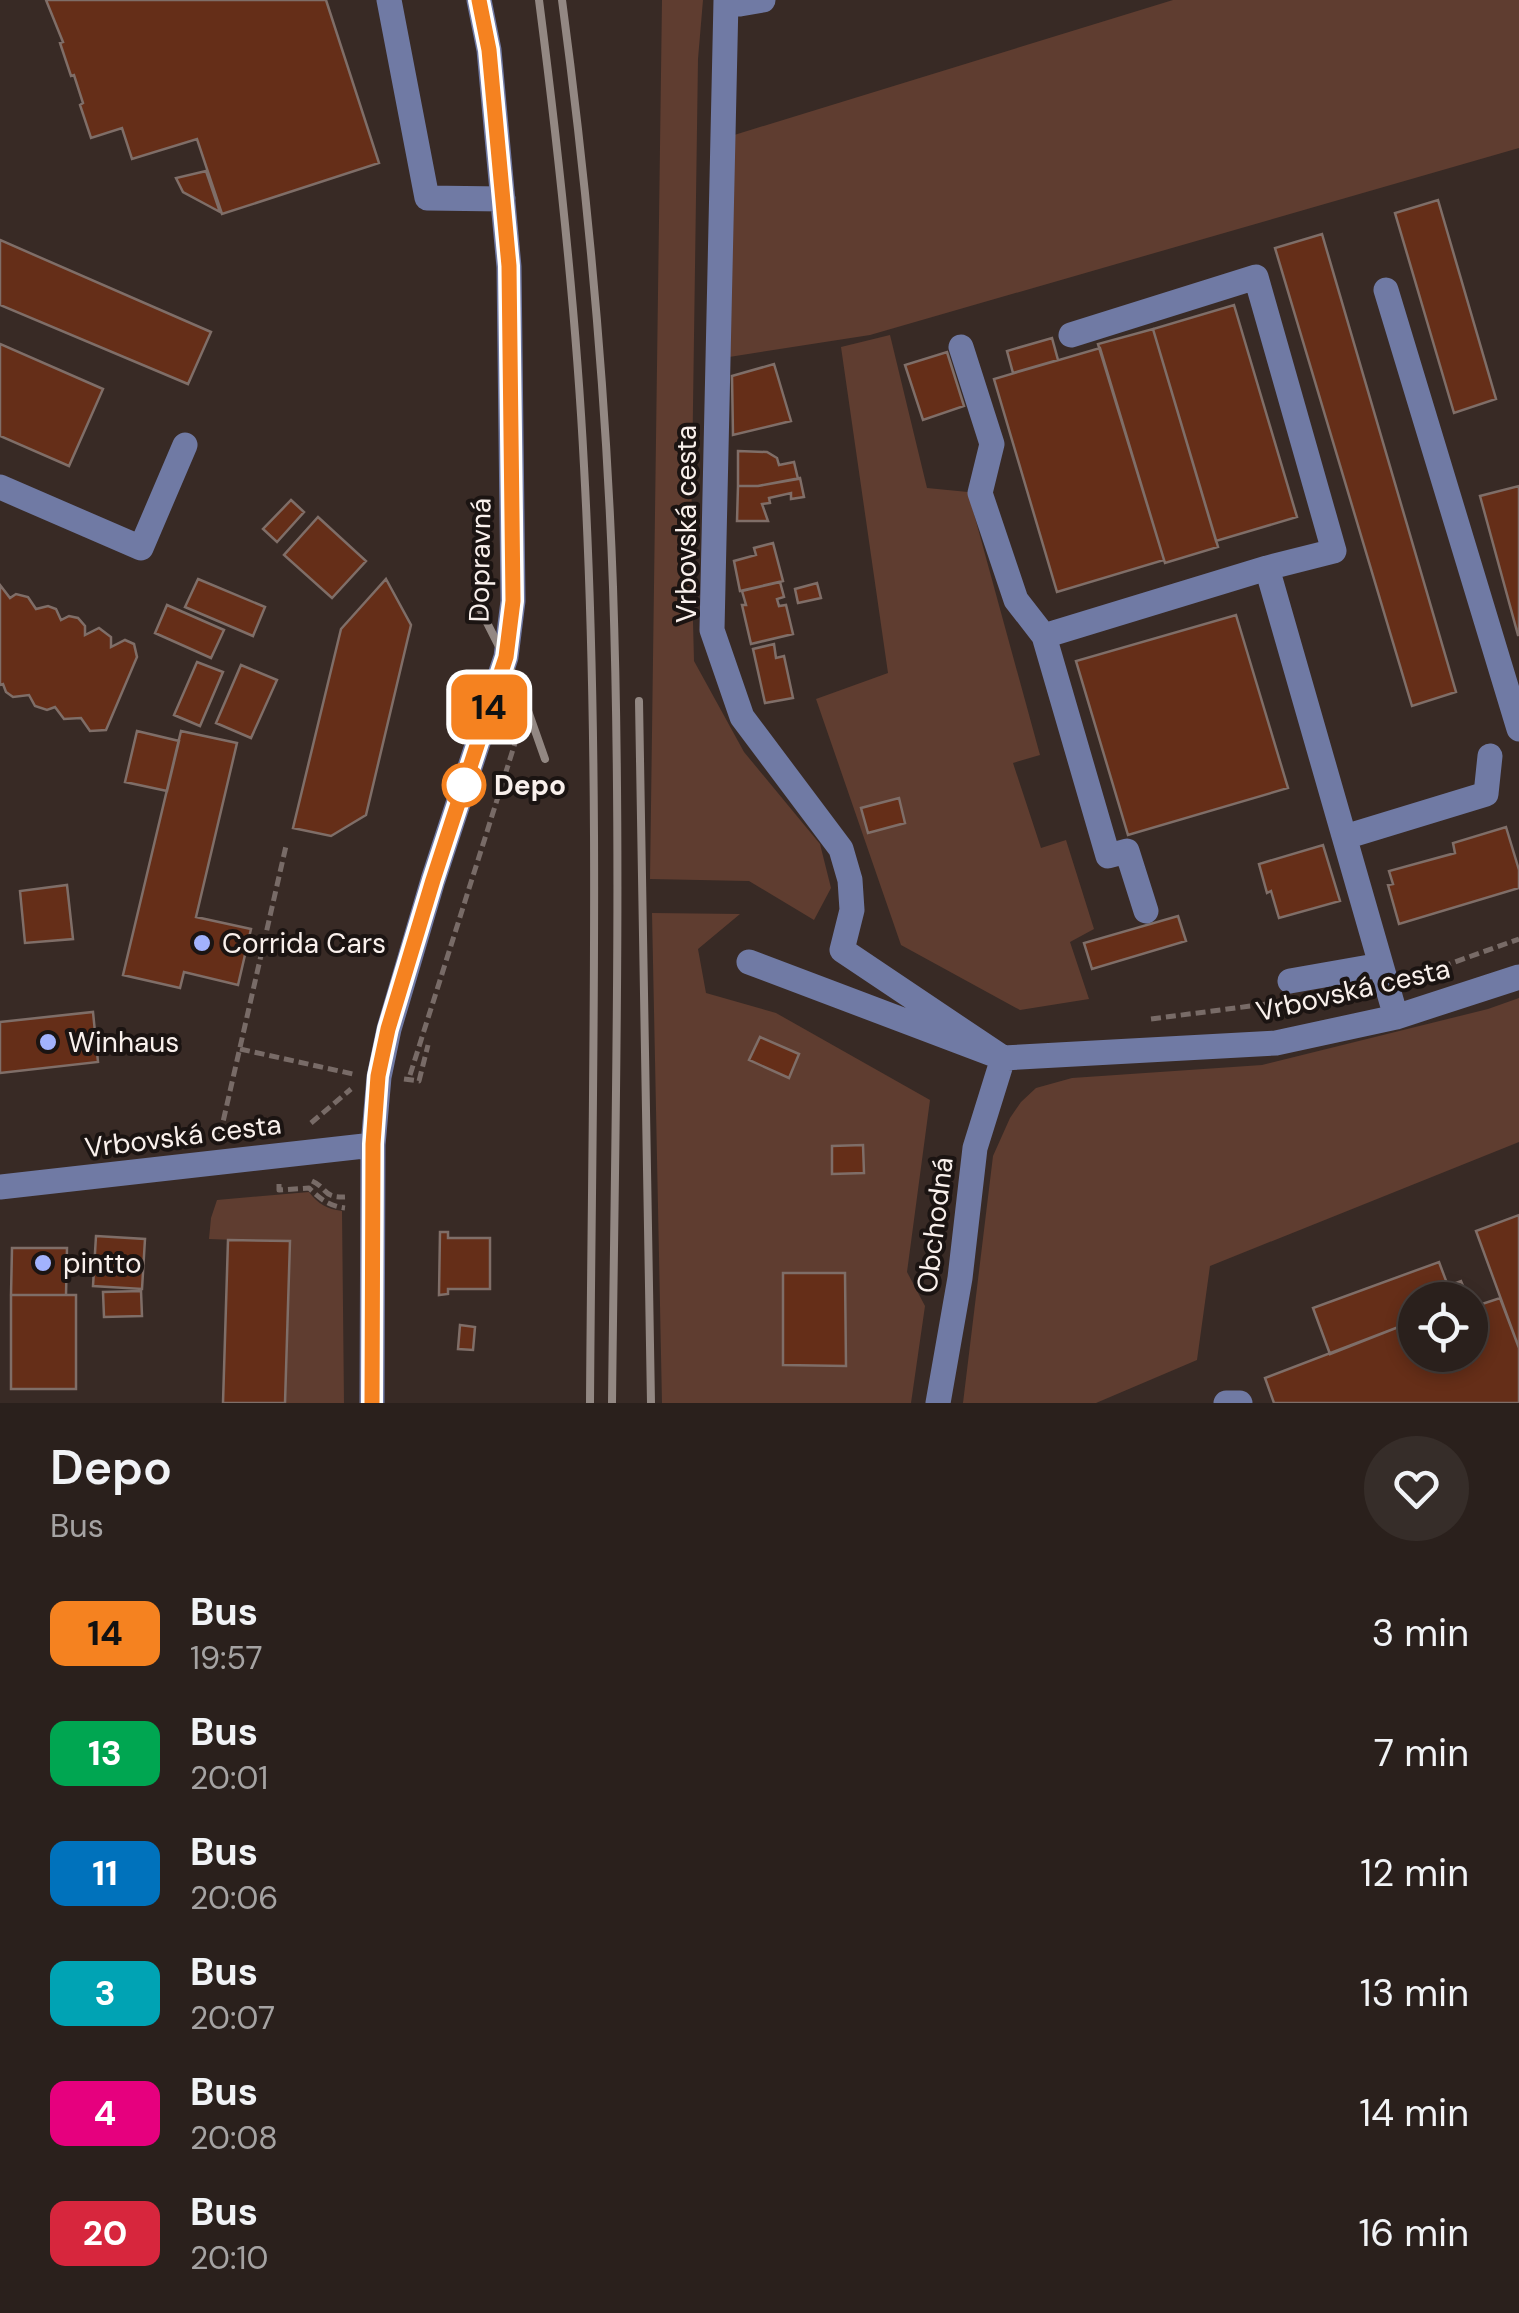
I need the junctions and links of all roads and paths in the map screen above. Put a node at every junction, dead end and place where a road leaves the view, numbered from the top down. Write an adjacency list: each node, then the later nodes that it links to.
1 (389, 0): 5 (street)
2 (479, 0): 5 (street, Dopravná)
3 (763, 0): 4 (street)
4 (726, 2): 29 (street, Vrbovská cesta)
5 (503, 198): 32 (street, Dopravná)
6 (1386, 290): 13 (street)
7 (1071, 335): 11 (street)
8 (961, 347): 12 (street)
9 (185, 445): 10 (street)
10 (0, 487)
11 (1266, 568): 12 (street); 16 (street)
12 (1044, 636): 18 (street)
13 (1519, 730)
14 (516, 740): 31 (path)
15 (1490, 756): 16 (street)
16 (1344, 837): 21 (street)
17 (286, 846): 28 (path)
18 (1146, 911)
19 (1519, 940): 21 (path)
20 (750, 962): 29 (street)
21 (1385, 975): 23 (street); 25 (street)
22 (1519, 977): 25 (street, Vrbovská cesta)
23 (1290, 981)
24 (1274, 1003): 26 (path)
25 (1396, 1017): 29 (street, Vrbovská cesta)
26 (1142, 1021)
27 (428, 1046): 31 (path)
28 (240, 1049): 30 (path); 34 (path)
29 (1003, 1058): 40 (street, Obchodná)
30 (346, 1074)
31 (409, 1080): 32 (path); 32 (path)
32 (389, 1083): 33 (path); 35 (street, Dopravná)
33 (298, 1130)
34 (220, 1138)
35 (373, 1144): 36 (street, Vrbovská cesta); 37 (street, Dopravná)
36 (0, 1187)
37 (373, 1196): 38 (path); 39 (street, Dopravná)
38 (347, 1208)
39 (372, 1403)
40 (938, 1403)
41 (1226, 1403): 42 (street)
42 (1240, 1403)

